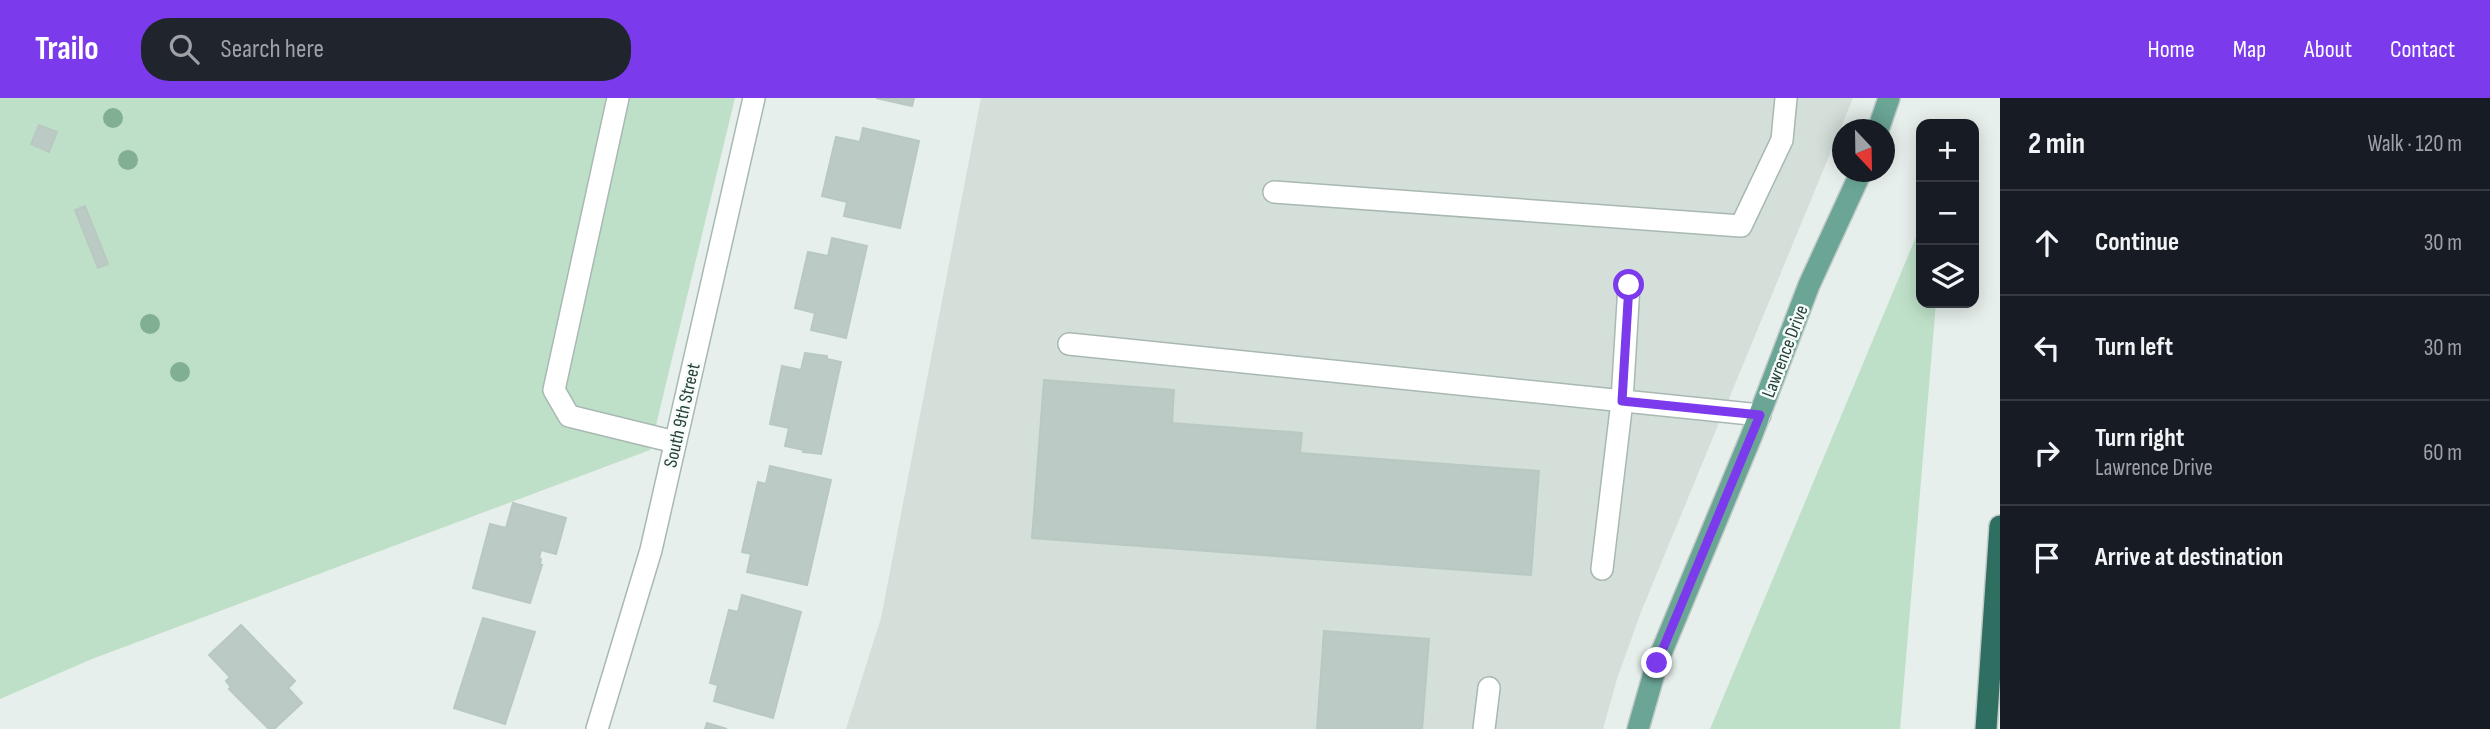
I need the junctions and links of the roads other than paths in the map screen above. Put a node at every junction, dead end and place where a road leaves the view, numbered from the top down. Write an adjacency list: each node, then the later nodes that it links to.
1 (618, 98): 12 (street)
2 (754, 98): 12 (street, South 9th Street)
3 (1786, 98): 7 (street)
4 (1889, 98): 5 (main road)
5 (1882, 119)
6 (1856, 182): 11 (main road, Lawrence Drive)
7 (1274, 192)
8 (1629, 285): 10 (street)
9 (1069, 344): 10 (street)
10 (1622, 401): 11 (street); 14 (street)
11 (1760, 415): 18 (main road, Lawrence Drive)
12 (675, 442): 16 (street, South 9th Street)
13 (2000, 526): 19 (highway)
14 (1602, 569)
15 (1489, 688): 17 (street)
16 (597, 729)
17 (1485, 729)
18 (1638, 729)
19 (1986, 729)

